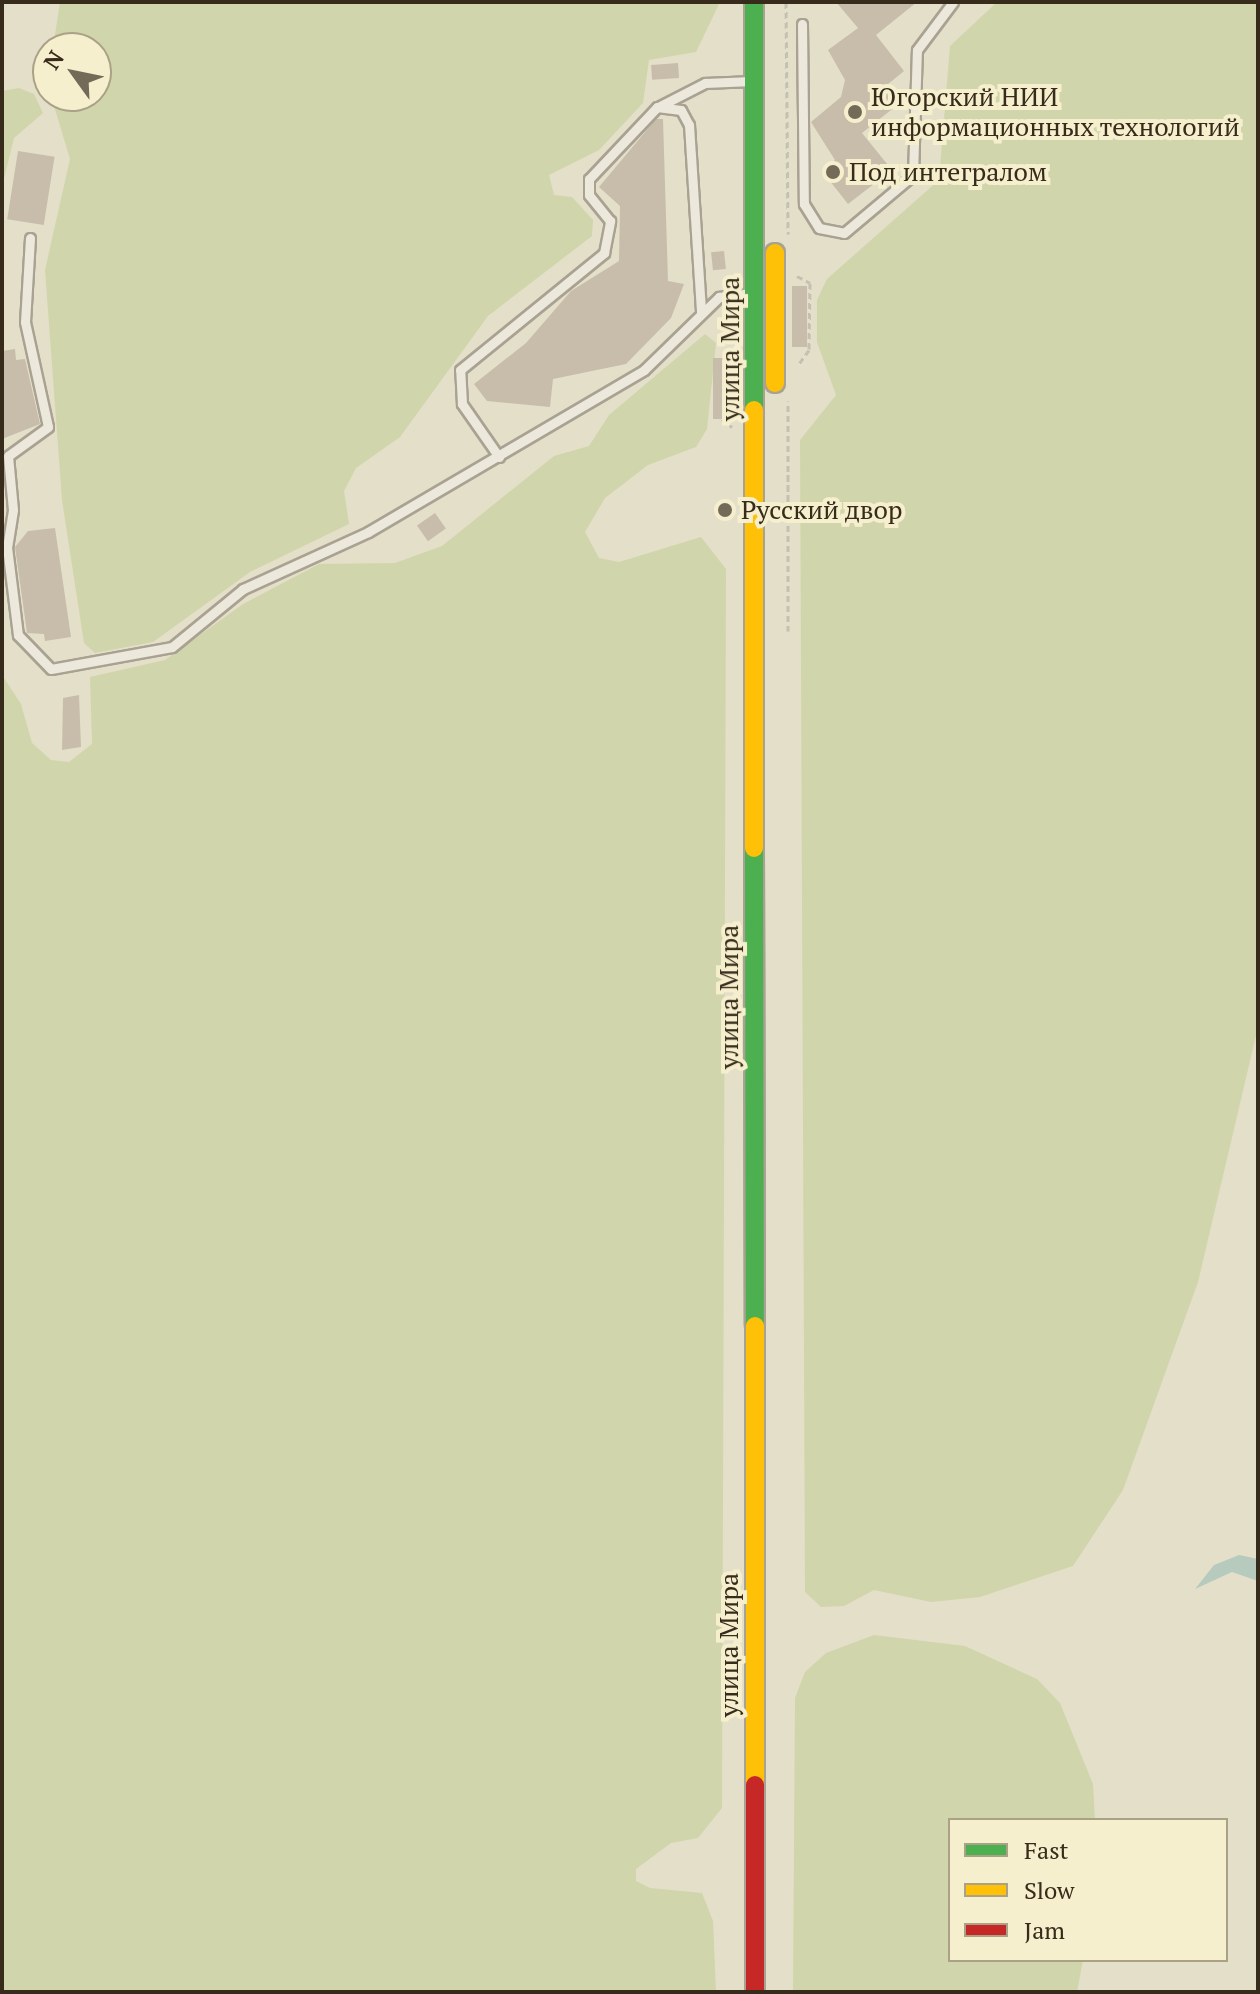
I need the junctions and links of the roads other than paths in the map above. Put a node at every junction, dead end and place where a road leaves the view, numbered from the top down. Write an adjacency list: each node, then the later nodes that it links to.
1 (754, 2): 5 (main road, улица Мира)
2 (774, 2): 8 (main road, улица Мира)
3 (953, 2): 4 (lane)
4 (802, 24)
5 (755, 81): 6 (lane); 9 (main road, улица Мира)
6 (657, 107): 10 (lane); 11 (lane)
7 (30, 238): 11 (lane)
8 (775, 292): 9 (main road); 13 (main road, улица Мира)
9 (756, 293): 10 (lane); 12 (main road, улица Мира)
10 (701, 312): 11 (lane)
11 (499, 457)
12 (755, 1992)
13 (774, 1992)

